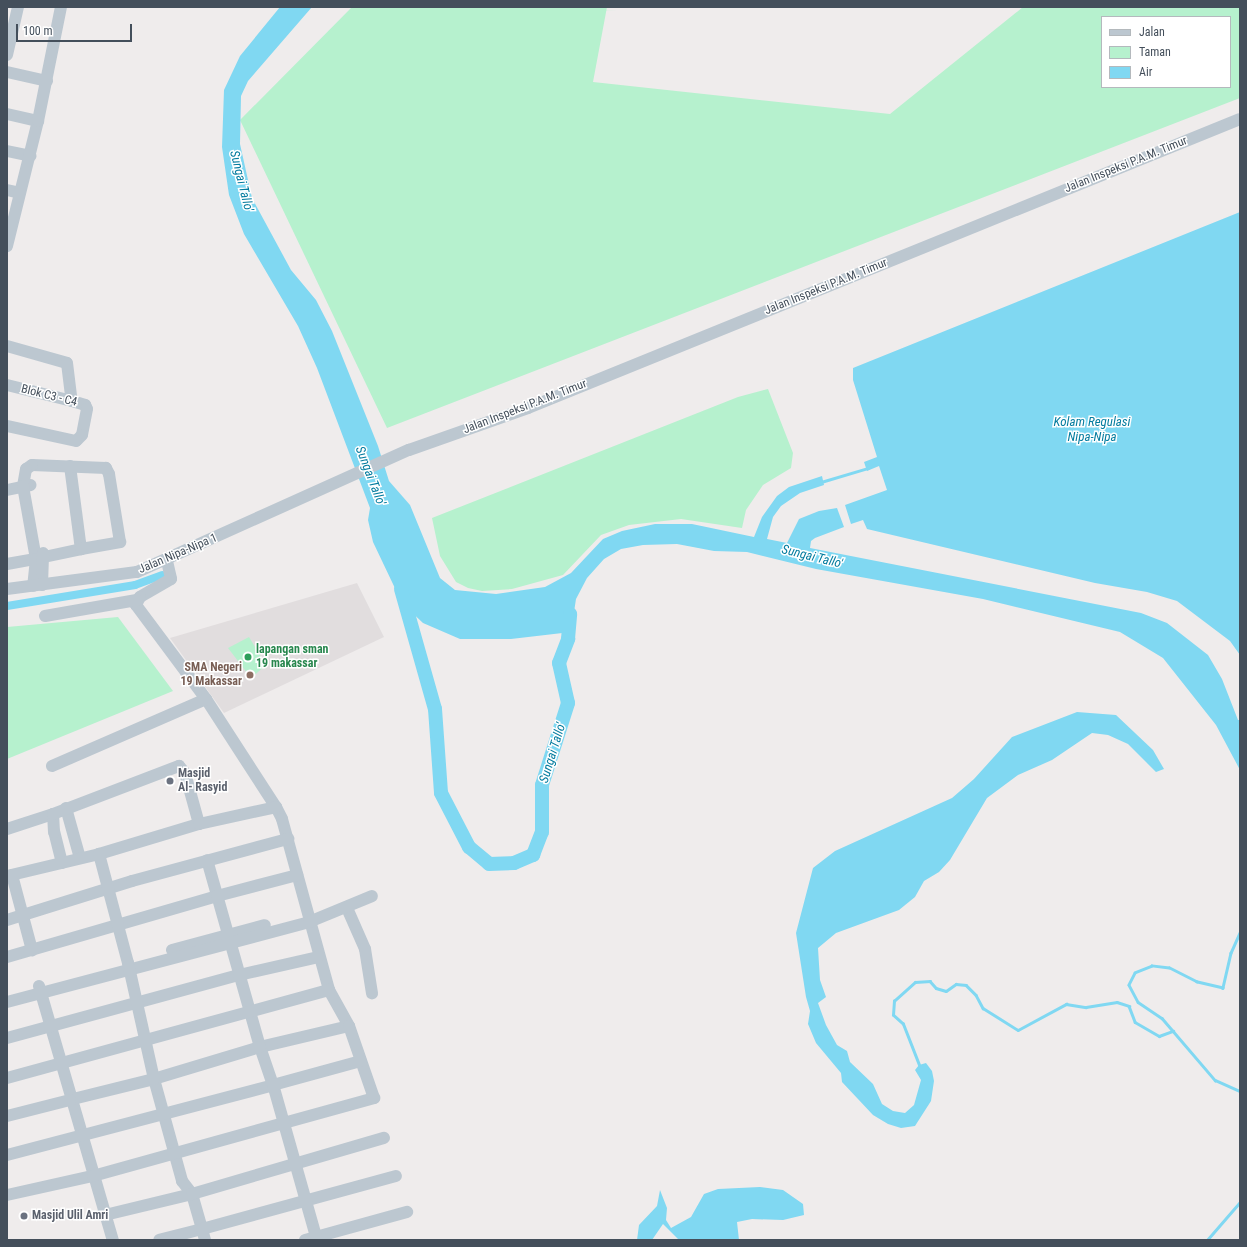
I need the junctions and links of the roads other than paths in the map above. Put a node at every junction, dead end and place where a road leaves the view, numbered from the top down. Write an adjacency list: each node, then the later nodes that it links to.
1 (18, 7): 3 (street)
2 (62, 7): 5 (street)
3 (7, 55)
4 (7, 72): 5 (street)
5 (47, 81): 8 (street)
6 (7, 114): 8 (street)
7 (1240, 119): 20 (street, Jalan Inspeksi P.A.M. Timur)
8 (38, 121): 10 (street)
9 (7, 150): 10 (street)
10 (30, 156): 12 (street)
11 (7, 190): 12 (street)
12 (20, 193): 13 (street)
13 (9, 229): 14 (street)
14 (7, 246)
15 (7, 346): 17 (street)
16 (7, 385): 17 (street, Blok C3 - C4)
17 (72, 401): 18 (street, Blok C3 - C4)
18 (7, 426)
19 (70, 466): 21 (street); 23 (street); 23 (street)
20 (337, 480): 25 (street, Jalan Nipa-Nipa 1)
21 (26, 482): 22 (street); 24 (street)
22 (7, 490)
23 (82, 549): 24 (street)
24 (40, 558): 26 (street); 27 (street)
25 (167, 561): 27 (street, Jalan Nipa-Nipa 1); 29 (street)
26 (7, 564)
27 (38, 586): 28 (street, Jalan Nipa-Nipa 1)
28 (7, 590)
29 (137, 600): 30 (street); 31 (street)
30 (46, 616)
31 (206, 699): 32 (street); 33 (street)
32 (52, 766)
33 (276, 807): 36 (street); 38 (street)
34 (66, 808): 35 (street); 36 (street); 40 (street)
35 (53, 814): 37 (street); 42 (street)
36 (199, 824): 39 (street)
37 (7, 829)
38 (288, 839): 41 (street); 43 (street)
39 (99, 854): 40 (street); 45 (street)
40 (80, 858): 42 (street)
41 (207, 860): 45 (street); 46 (street)
42 (62, 863): 44 (street)
43 (296, 875): 46 (street); 50 (street)
44 (10, 876): 49 (street)
45 (109, 888): 49 (street); 52 (street)
46 (217, 896): 52 (street); 53 (street)
47 (372, 896): 48 (street)
48 (347, 908): 50 (street); 61 (street)
49 (22, 916): 51 (street); 54 (street)
50 (308, 918): 53 (street); 56 (street)
51 (7, 920)
52 (118, 926): 54 (street); 57 (street)
53 (229, 939): 57 (street); 58 (street)
54 (32, 950): 55 (street)
55 (7, 957)
56 (318, 957): 58 (street); 60 (street)
57 (128, 966): 59 (street); 64 (street)
58 (239, 975): 64 (street); 65 (street)
59 (40, 989): 62 (street); 63 (street); 66 (street)
60 (329, 990): 65 (street); 67 (street)
61 (372, 993)
62 (7, 994)
63 (7, 1002)
64 (137, 1002): 66 (street); 69 (street)
65 (250, 1010): 69 (street); 70 (street)
66 (50, 1026): 68 (street); 72 (street)
67 (349, 1026): 70 (street); 71 (street)
68 (7, 1038)
69 (144, 1040): 72 (street); 74 (street)
70 (260, 1047): 74 (street); 75 (street)
71 (361, 1061): 75 (street); 79 (street)
72 (60, 1062): 73 (street); 76 (street)
73 (7, 1078)
74 (154, 1079): 76 (street); 77 (street)
75 (273, 1085): 77 (street); 79 (street)
76 (72, 1099): 78 (street); 80 (street)
77 (165, 1113): 80 (street); 82 (street)
78 (7, 1116)
79 (284, 1124): 82 (street); 84 (street)
80 (83, 1135): 83 (street); 85 (street)
81 (384, 1138): 84 (street)
82 (174, 1152): 85 (street); 87 (street)
83 (7, 1155)
84 (295, 1164): 87 (street); 89 (street)
85 (93, 1176): 88 (street); 91 (street)
86 (396, 1176): 89 (street)
87 (192, 1194): 91 (street); 92 (street)
88 (7, 1196)
89 (306, 1201): 92 (street); 93 (street)
90 (407, 1212): 93 (street)
91 (105, 1215): 94 (street)
92 (203, 1235): 95 (street)
93 (313, 1239)
94 (112, 1240)
95 (159, 1240)

